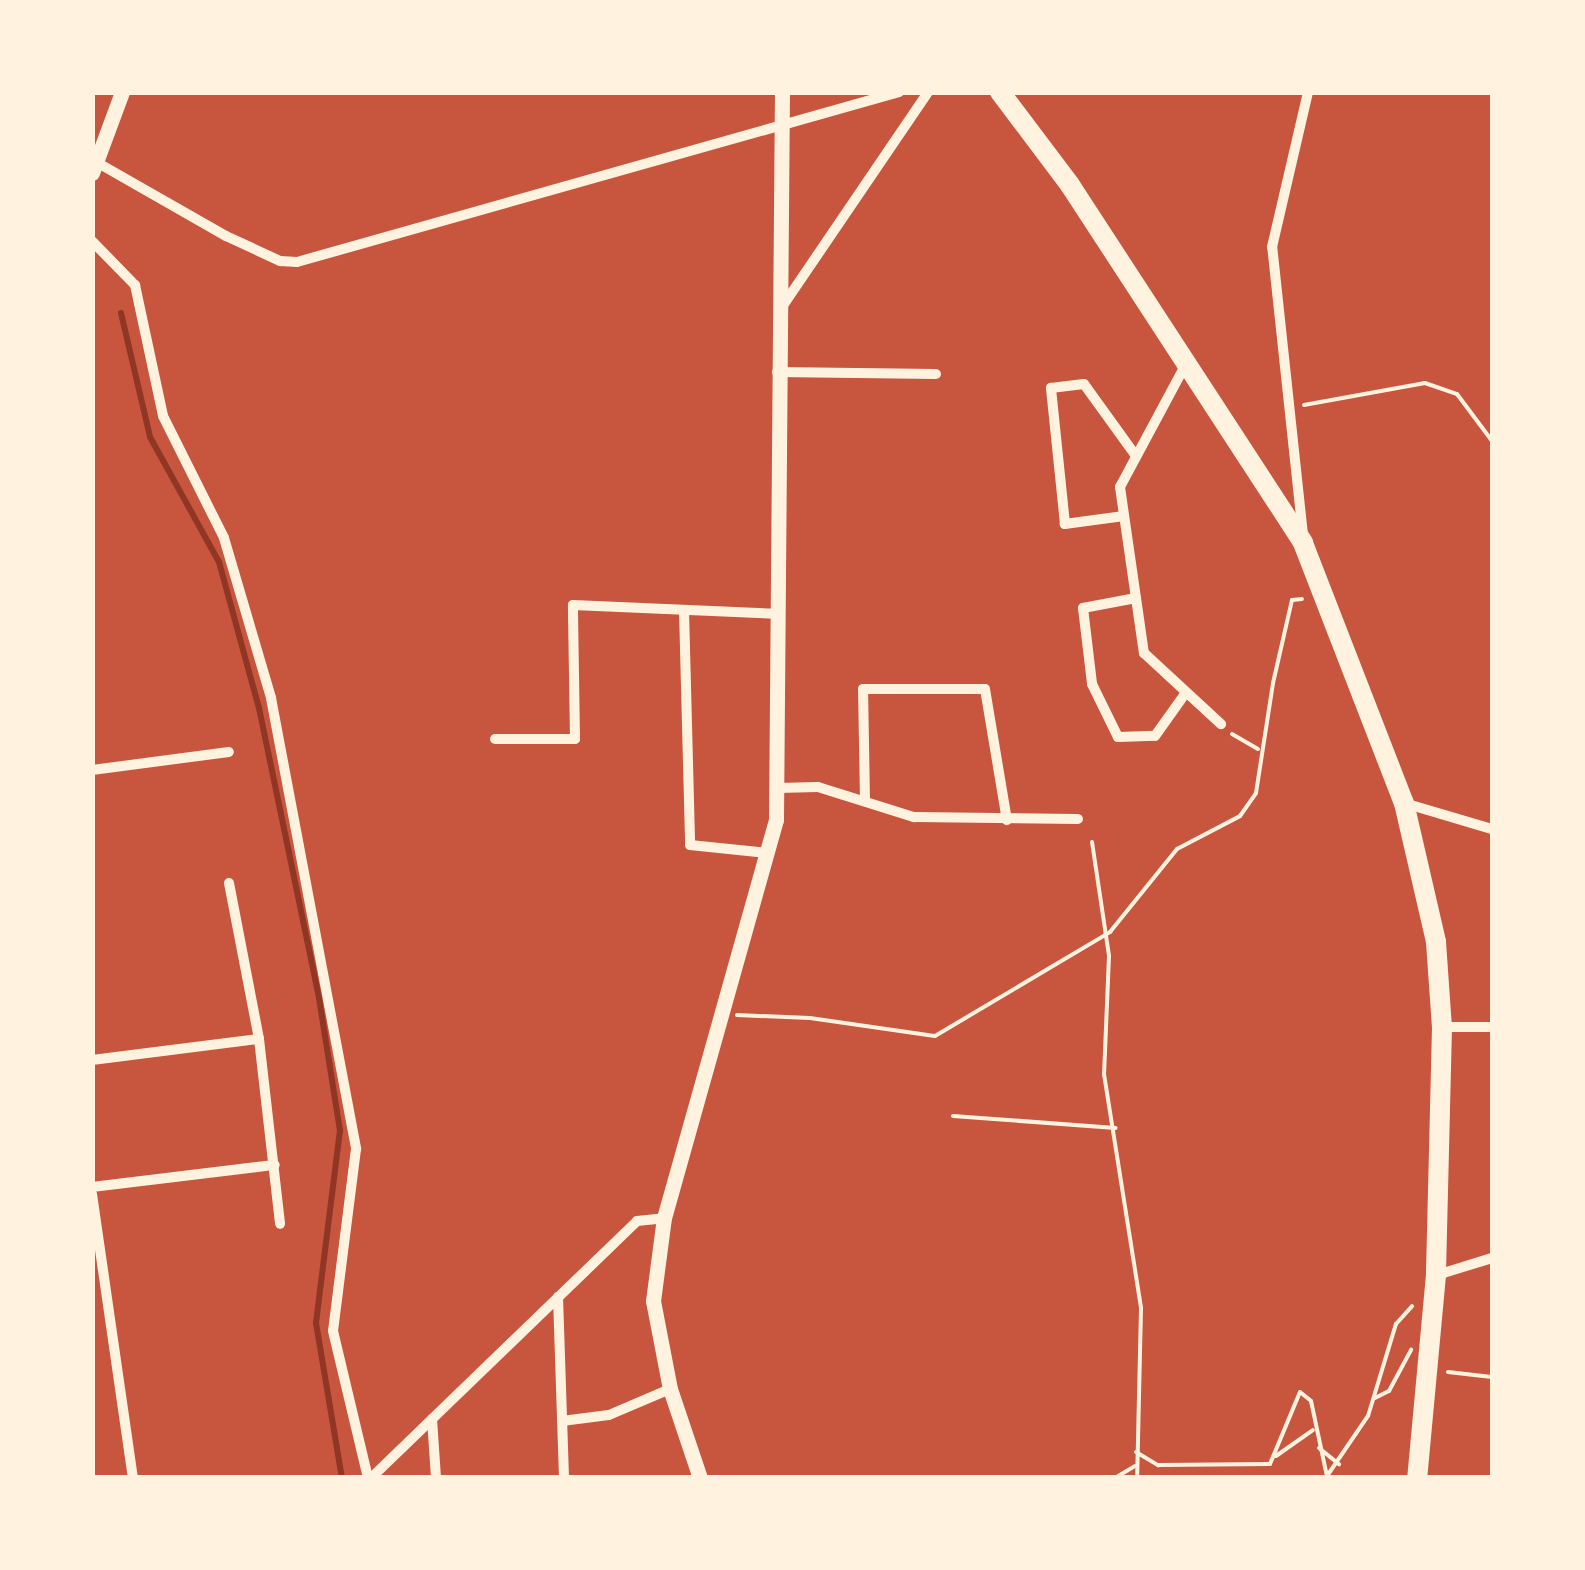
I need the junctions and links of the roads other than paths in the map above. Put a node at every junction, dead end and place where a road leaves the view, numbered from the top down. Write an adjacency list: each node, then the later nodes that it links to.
1 (122, 92): 8 (street)
2 (782, 92): 7 (street)
3 (899, 92): 7 (street)
4 (928, 92): 10 (street)
5 (1000, 92): 11 (main road)
6 (1308, 92): 16 (street)
7 (784, 124): 8 (street); 10 (street)
8 (95, 168)
9 (92, 241): 48 (street)
10 (777, 314): 12 (street)
11 (1188, 361): 14 (street); 16 (main road)
12 (776, 372): 13 (street); 19 (street)
13 (936, 374)
14 (1136, 456): 15 (street); 15 (street)
15 (1124, 516): 17 (street)
16 (1303, 544): 27 (main road)
17 (1136, 598): 20 (street); 20 (street)
18 (684, 610): 19 (street); 22 (street); 31 (street)
19 (776, 614): 25 (street)
20 (1185, 694): 21 (street)
21 (1221, 724)
22 (495, 739)
23 (229, 752): 24 (street)
24 (92, 770)
25 (777, 788): 26 (street); 31 (street)
26 (865, 801): 29 (street); 29 (street)
27 (1404, 803): 30 (street); 34 (main road)
28 (1078, 819): 29 (street)
29 (1007, 820)
30 (1492, 830)
31 (767, 853): 39 (street)
32 (228, 883): 35 (street)
33 (1492, 1026): 34 (street)
34 (1442, 1028): 42 (main road)
35 (259, 1039): 36 (street); 37 (street)
36 (92, 1060)
37 (274, 1165): 38 (street); 40 (street)
38 (92, 1190): 47 (street)
39 (664, 1218): 43 (street); 44 (street)
40 (280, 1224)
41 (1492, 1258): 42 (street)
42 (1436, 1275): 52 (main road)
43 (558, 1298): 45 (street); 46 (street)
44 (670, 1389): 46 (street); 51 (street)
45 (432, 1419): 48 (street); 49 (street)
46 (562, 1422): 50 (street)
47 (132, 1478)
48 (370, 1478)
49 (436, 1478)
50 (564, 1478)
51 (700, 1478)
52 (1417, 1478)

